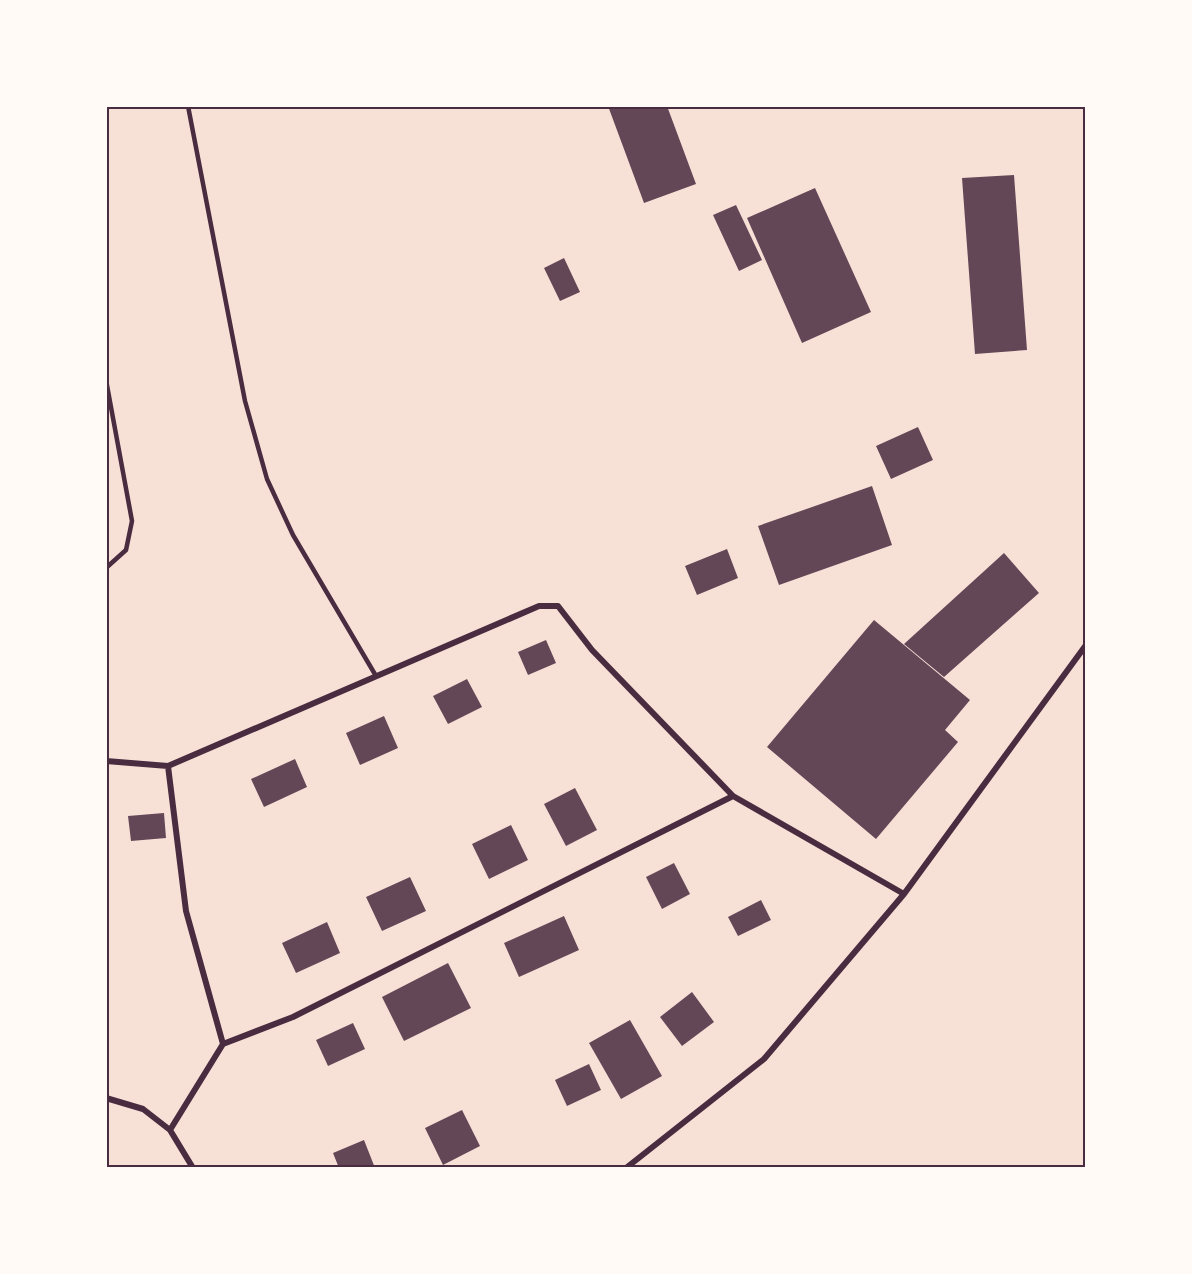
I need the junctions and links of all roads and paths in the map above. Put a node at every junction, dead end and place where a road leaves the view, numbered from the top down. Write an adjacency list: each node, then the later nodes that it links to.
1 (189, 106): 5 (lane)
2 (106, 380): 3 (lane)
3 (106, 568)
4 (1086, 645): 9 (street)
5 (376, 676): 7 (street); 8 (street)
6 (106, 761): 7 (street)
7 (168, 766): 10 (street)
8 (733, 796): 9 (street); 10 (street)
9 (904, 894): 14 (street)
10 (223, 1044): 12 (street)
11 (106, 1098): 12 (street)
12 (170, 1130): 13 (street)
13 (193, 1167)
14 (626, 1167)

